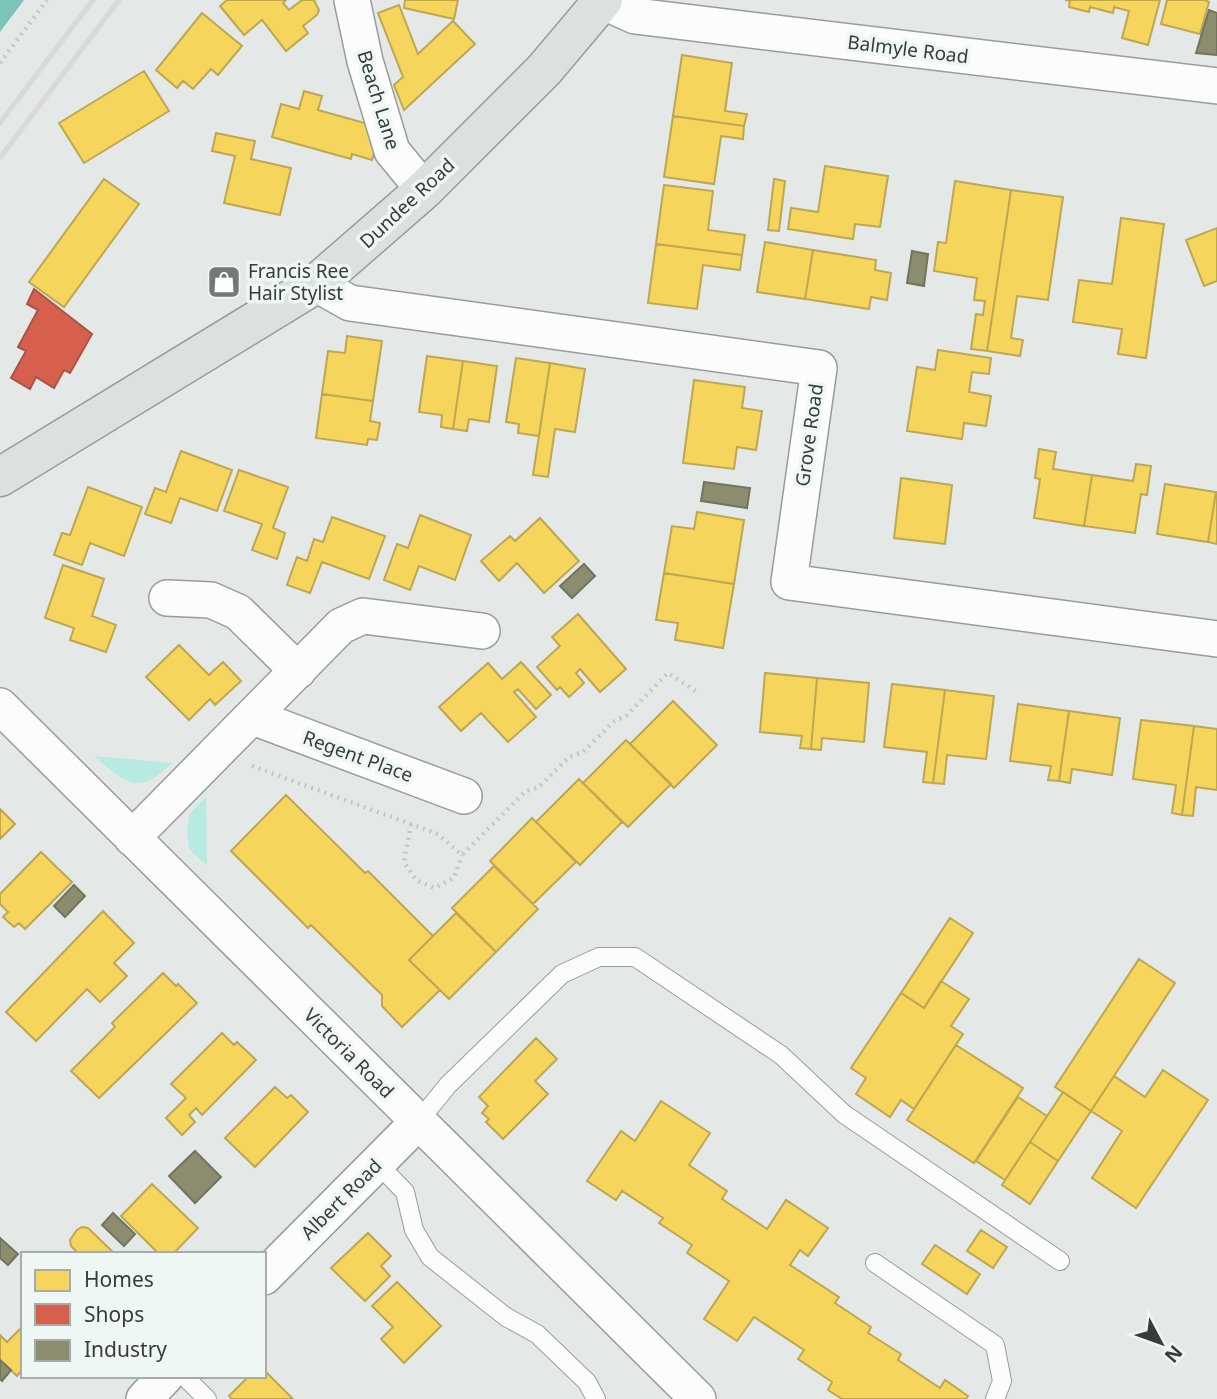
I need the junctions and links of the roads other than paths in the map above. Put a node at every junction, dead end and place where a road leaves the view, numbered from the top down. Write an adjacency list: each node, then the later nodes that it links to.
1 (352, 0): 4 (street, Beach Lane)
2 (602, 0): 3 (street, Balmyle Road); 4 (main road, Dundee Road)
3 (1217, 86)
4 (424, 190): 5 (main road, Dundee Road)
5 (316, 284): 6 (main road, Dundee Road); 9 (street, Grove Road)
6 (0, 477)
7 (167, 598): 10 (street)
8 (482, 631): 10 (street)
9 (1217, 639)
10 (298, 671): 12 (street)
11 (0, 706): 14 (street, Victoria Road)
12 (253, 717): 13 (street, Regent Place); 14 (street)
13 (464, 796)
14 (132, 838): 15 (street, Victoria Road)
15 (418, 1122): 16 (street, Albert Road); 17 (lane); 25 (street, Victoria Road)
16 (377, 1163): 19 (street, Albert Road); 24 (lane)
17 (1060, 1261)
18 (875, 1263): 26 (lane)
19 (266, 1275)
20 (164, 1378): 22 (street)
21 (186, 1378): 23 (lane)
22 (144, 1399)
23 (207, 1399)
24 (596, 1399)
25 (698, 1399)
26 (995, 1399)

